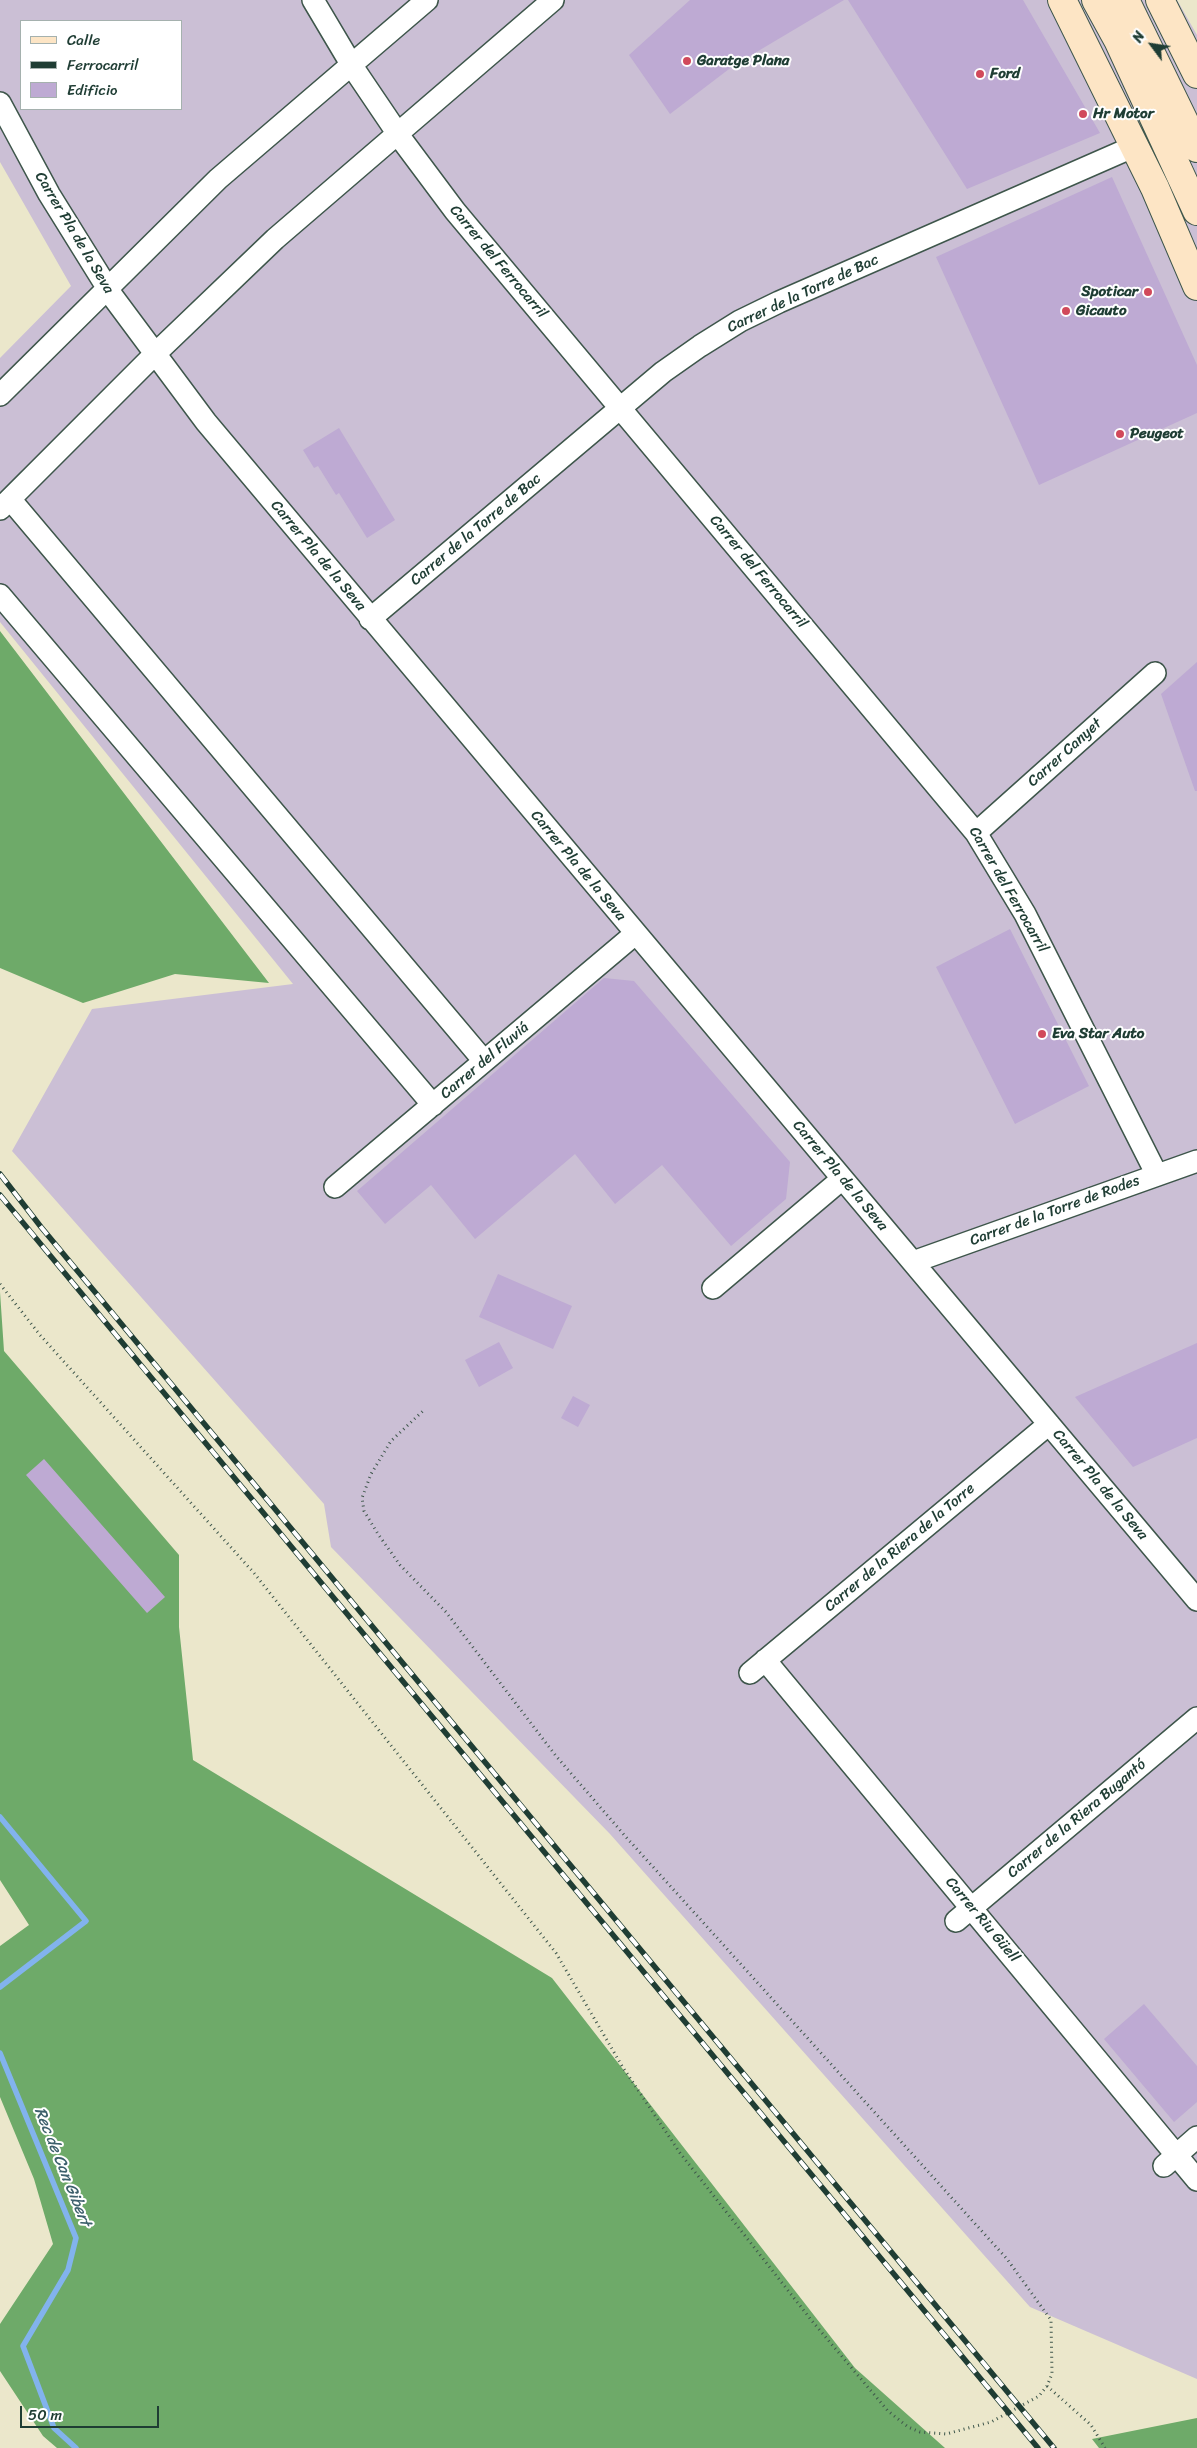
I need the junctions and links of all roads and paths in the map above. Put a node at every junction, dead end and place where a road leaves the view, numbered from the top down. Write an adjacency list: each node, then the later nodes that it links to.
1 (313, 0): 8 (street, Carrer del Ferrocarril)
2 (426, 0): 8 (street)
3 (553, 0): 11 (street)
4 (1062, 0): 12 (main road)
5 (1096, 0): 14 (main road)
6 (1125, 0): 13 (main road)
7 (1160, 0): 9 (main road)
8 (351, 65): 11 (street, Carrer del Ferrocarril); 16 (street)
9 (1197, 74)
10 (0, 103): 16 (street, Carrer Pla de la Seva)
11 (398, 134): 17 (street); 19 (street, Carrer del Ferrocarril)
12 (1134, 146): 15 (main road); 19 (street, Carrer de la Torre de Bac)
13 (1197, 148)
14 (1197, 211)
15 (1197, 286)
16 (108, 289): 17 (street, Carrer Pla de la Seva); 18 (street)
17 (155, 354): 20 (street); 22 (street, Carrer Pla de la Seva)
18 (0, 396)
19 (621, 408): 22 (street, Carrer de la Torre de Bac); 24 (street, Carrer del Ferrocarril)
20 (5, 504): 26 (street)
21 (0, 595): 27 (street)
22 (370, 619): 25 (street, Carrer Pla de la Seva)
23 (1155, 673): 24 (street, Carrer Canyet)
24 (976, 833): 29 (street, Carrer del Ferrocarril)
25 (635, 934): 26 (street, Carrer del Fluviá); 30 (street, Carrer Pla de la Seva)
26 (484, 1062): 27 (street, Carrer del Fluviá)
27 (433, 1105): 31 (street, Carrer del Fluviá)
28 (1197, 1161): 29 (street, Carrer de la Torre de Rodes)
29 (1157, 1175): 32 (street, Carrer de la Torre de Rodes)
30 (842, 1179): 32 (street, Carrer Pla de la Seva); 34 (street)
31 (335, 1187)
32 (913, 1262): 36 (street, Carrer Pla de la Seva)
33 (0, 1284): 44 (path)
34 (713, 1288)
35 (424, 1410): 44 (path)
36 (1049, 1424): 37 (street, Carrer Pla de la Seva); 38 (street, Carrer de la Riera de la Torre)
37 (1197, 1600)
38 (758, 1666): 40 (street, Carrer Riu Güell)
39 (1197, 1718): 40 (street, Carrer de la Riera Bugantó)
40 (964, 1914): 42 (street, Carrer Riu Güell)
41 (1197, 2137): 42 (street)
42 (1170, 2161): 43 (street, Carrer Riu Güell)
43 (1197, 2180)
44 (1047, 2386): 45 (path)
45 (1105, 2448)

